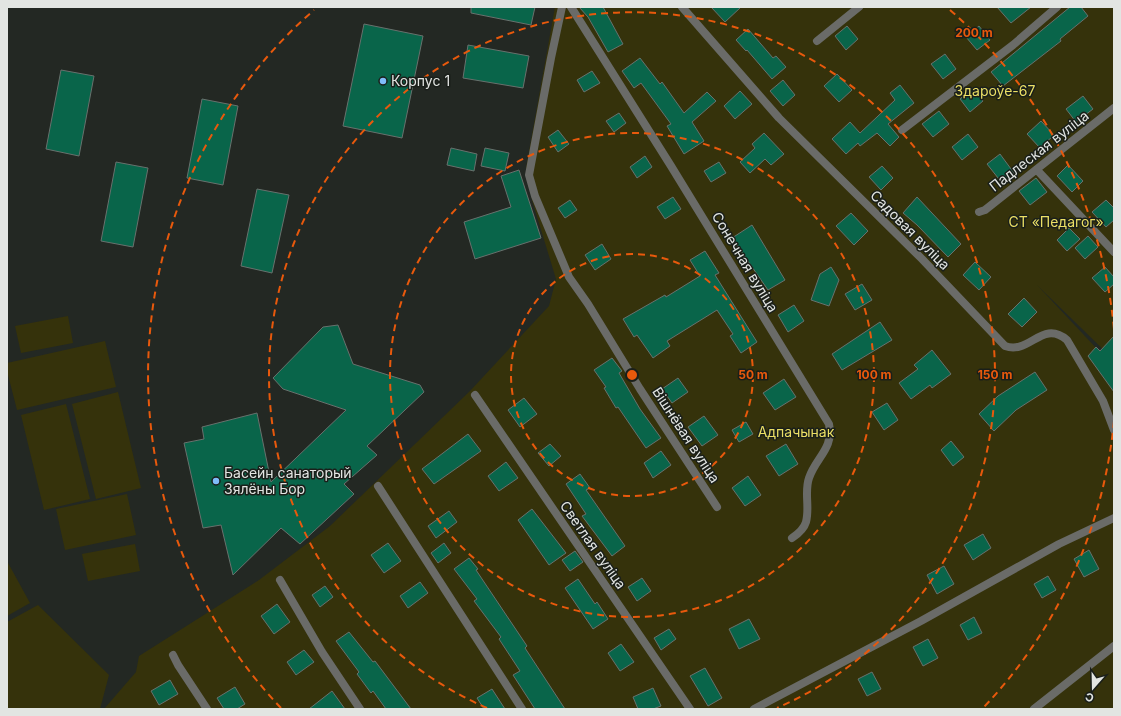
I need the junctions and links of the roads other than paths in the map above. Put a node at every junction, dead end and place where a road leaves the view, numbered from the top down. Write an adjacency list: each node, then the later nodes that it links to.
1 (562, 7): 15 (street, Вішнёвая вуліца)
2 (571, 7): 17 (street, Сонечная вуліца)
3 (682, 7): 13 (street, Садовая вуліца)
4 (859, 7): 6 (street)
5 (1058, 7): 8 (street)
6 (817, 41)
7 (1114, 108): 9 (street, Падлеская вуліца)
8 (902, 130)
9 (1037, 170): 10 (street, Падлеская вуліца); 11 (street)
10 (979, 212)
11 (1114, 252)
12 (475, 395): 24 (street, Светлая вуліца)
13 (1114, 430)
14 (378, 486): 23 (street)
15 (717, 507)
16 (1114, 518): 25 (street)
17 (792, 538)
18 (280, 580): 22 (street)
19 (1114, 646): 26 (street)
20 (173, 655): 21 (street)
21 (207, 709)
22 (360, 709)
23 (522, 709)
24 (690, 709)
25 (754, 709)
26 (1034, 709)

